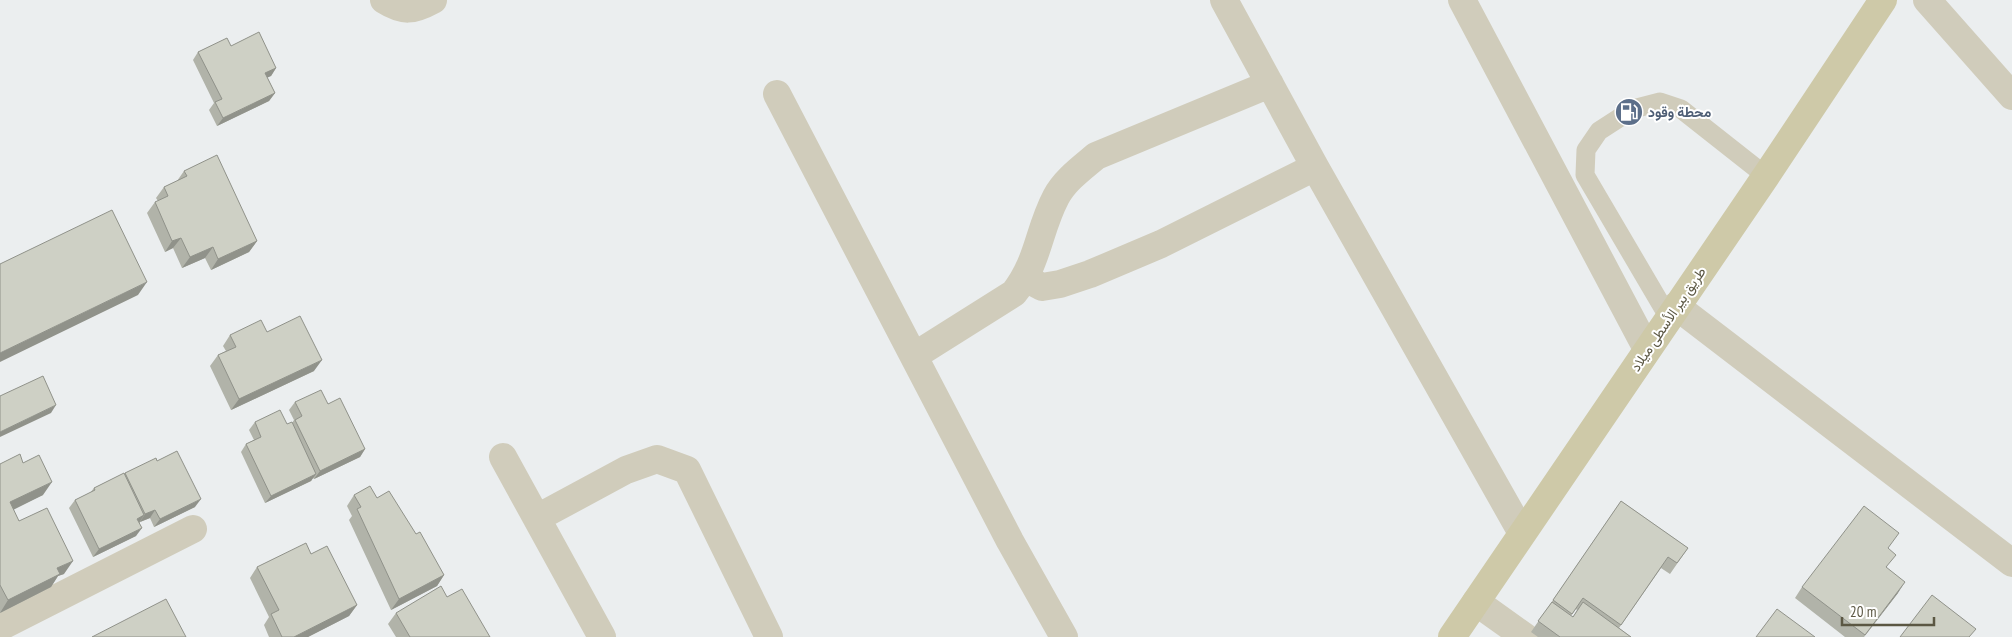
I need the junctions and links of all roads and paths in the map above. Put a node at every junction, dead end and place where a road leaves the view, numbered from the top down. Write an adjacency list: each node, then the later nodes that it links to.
1 (384, 0): 2 (street)
2 (433, 0)
3 (1224, 0): 7 (street)
4 (1462, 0): 14 (street)
5 (1883, 0): 11 (main road, طريق بير الأسطى ميلاد)
6 (1927, 0): 9 (street)
7 (1270, 84): 10 (street); 12 (street)
8 (777, 94): 15 (street)
9 (2012, 96)
10 (1315, 167): 12 (street); 19 (street)
11 (1766, 176): 13 (main road, طريق بير الأسطى ميلاد); 13 (lane)
12 (1025, 278): 15 (street)
13 (1672, 312): 14 (main road, طريق بير الأسطى ميلاد); 20 (street)
14 (1647, 349): 19 (main road, طريق بير الأسطى ميلاد)
15 (914, 356): 25 (street)
16 (503, 457): 17 (street)
17 (537, 518): 23 (street); 24 (street)
18 (193, 529): 22 (street)
19 (1522, 534): 21 (main road, طريق بير الأسطى ميلاد)
20 (2012, 563)
21 (1476, 602): 26 (main road, طريق بير الأسطى ميلاد); 27 (street)
22 (0, 627)
23 (602, 637)
24 (769, 637)
25 (1064, 637)
26 (1452, 637)
27 (1525, 637)

